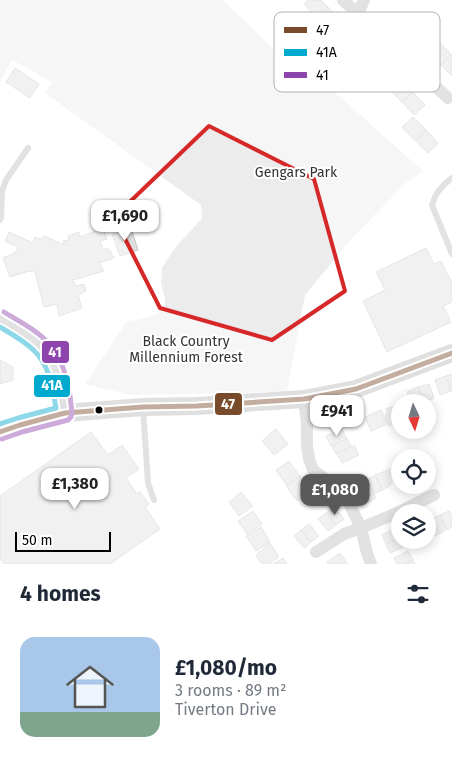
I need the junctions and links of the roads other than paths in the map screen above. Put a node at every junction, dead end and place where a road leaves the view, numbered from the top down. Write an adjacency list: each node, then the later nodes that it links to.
1 (344, 0): 3 (street)
2 (364, 0): 4 (street)
3 (355, 12)
4 (359, 12)
5 (440, 91): 6 (street)
6 (448, 98)
7 (28, 148): 9 (lane)
8 (452, 178): 10 (lane)
9 (0, 220)
10 (452, 254)
11 (0, 318): 15 (street)
12 (452, 353): 13 (main road)
13 (304, 399): 14 (main road); 19 (street)
14 (142, 407): 15 (main road); 18 (lane)
15 (65, 413): 16 (main road)
16 (0, 432)
17 (434, 495): 19 (street)
18 (154, 500)
19 (361, 528): 20 (street); 21 (street)
20 (316, 552)
21 (371, 564)

